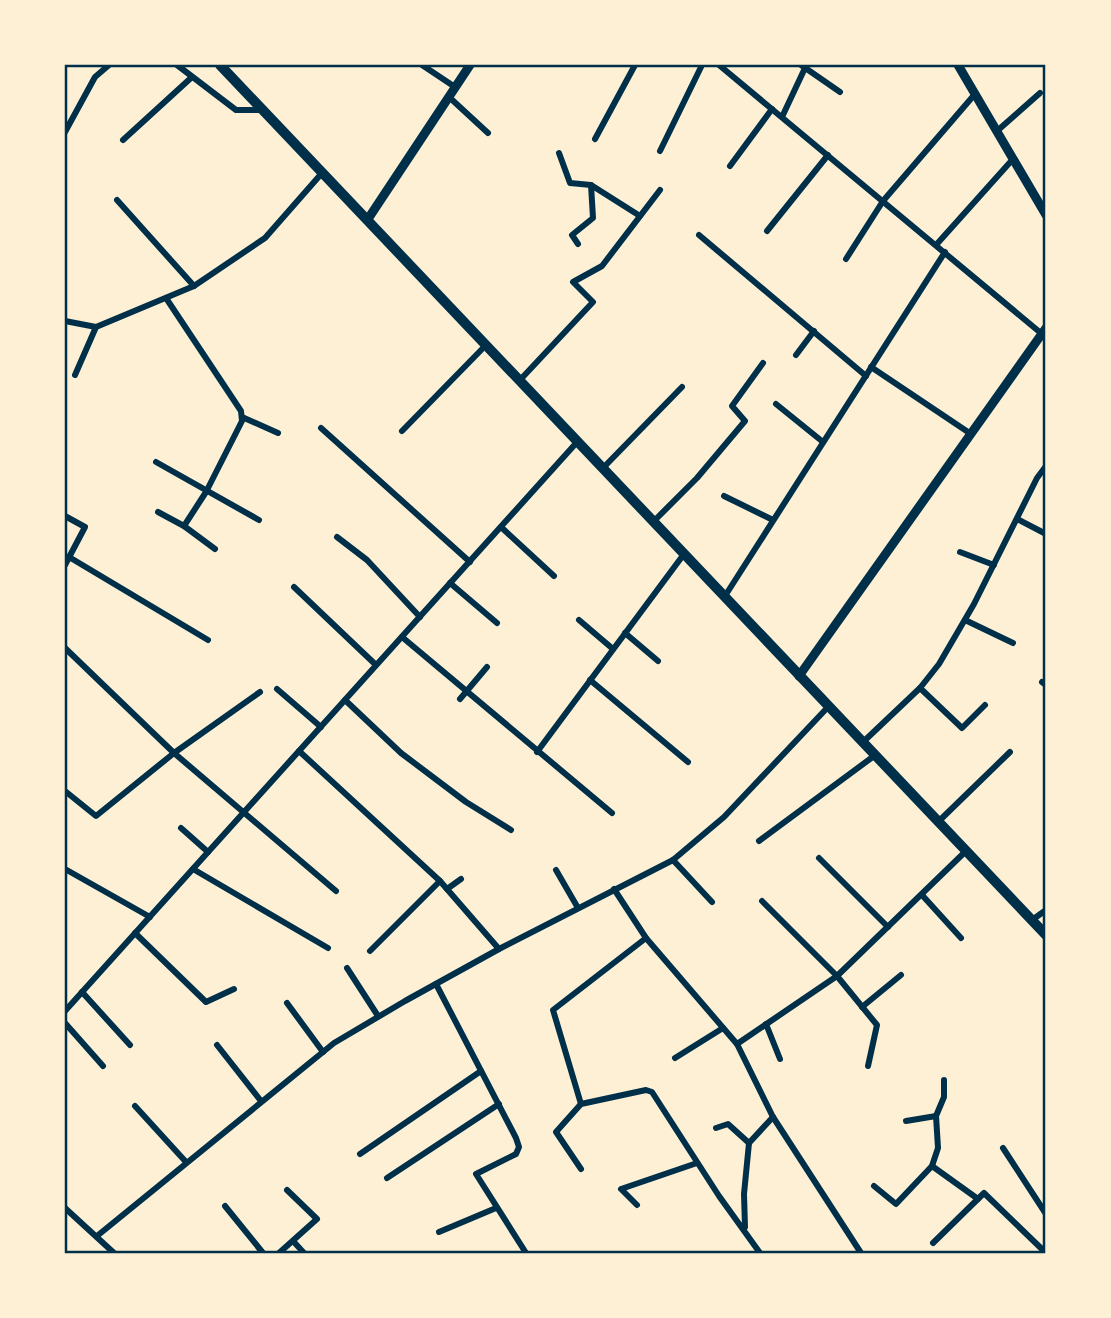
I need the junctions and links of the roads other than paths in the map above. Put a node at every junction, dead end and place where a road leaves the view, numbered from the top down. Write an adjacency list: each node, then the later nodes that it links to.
1 (108, 65): 21 (street)
2 (177, 65): 11 (street)
3 (220, 65): 18 (main road)
4 (422, 65): 12 (street)
5 (470, 65): 12 (main road)
6 (635, 65): 23 (street)
7 (702, 65): 25 (street)
8 (719, 65): 17 (street)
9 (958, 65): 15 (main road)
10 (803, 66): 13 (street); 19 (street)
11 (192, 77): 18 (street); 24 (street)
12 (456, 88): 16 (main road)
13 (840, 92)
14 (1040, 93): 20 (street)
15 (975, 94): 20 (main road); 34 (street)
16 (449, 97): 22 (street); 37 (main road)
17 (772, 109): 19 (street); 29 (street)
18 (262, 110): 30 (main road)
19 (782, 117): 27 (street)
20 (997, 131): 28 (main road)
21 (65, 132)
22 (488, 133)
23 (595, 139)
24 (123, 140)
25 (660, 151)
26 (559, 153): 31 (street)
27 (828, 155): 34 (street); 38 (street)
28 (1013, 159): 35 (main road); 41 (street)
29 (730, 166)
30 (322, 173): 37 (main road); 44 (street)
31 (591, 185): 36 (street); 40 (street)
32 (660, 190): 36 (street)
33 (117, 200): 44 (street)
34 (883, 201): 41 (street); 43 (street)
35 (1046, 215)
36 (640, 216): 56 (street)
37 (368, 219): 50 (main road)
38 (767, 231)
39 (699, 235): 48 (street)
40 (578, 244)
41 (936, 245): 42 (street)
42 (944, 252): 49 (street); 53 (street)
43 (846, 259)
44 (194, 286): 45 (street)
45 (166, 298): 47 (street); 59 (street)
46 (65, 321): 47 (street)
47 (96, 327): 54 (street)
48 (814, 331): 51 (street); 55 (street)
49 (1044, 331): 63 (main road)
50 (486, 345): 56 (main road); 61 (street)
51 (796, 355)
52 (763, 363): 76 (street)
53 (871, 367): 55 (street); 63 (street)
54 (75, 374)
55 (866, 376): 65 (street)
56 (520, 380): 64 (main road)
57 (682, 387): 67 (street)
58 (776, 404): 65 (street)
59 (242, 417): 62 (street); 69 (street)
60 (321, 428): 85 (street)
61 (402, 431)
62 (278, 433)
63 (971, 434): 105 (main road)
64 (578, 441): 67 (main road); 78 (street)
65 (823, 442): 75 (street)
66 (156, 462): 69 (street)
67 (603, 468): 76 (main road)
68 (1046, 468): 73 (street)
69 (206, 492): 74 (street); 77 (street)
70 (724, 496): 75 (street)
71 (158, 512): 77 (street)
72 (65, 516): 84 (street)
73 (1017, 519): 79 (street); 87 (street)
74 (258, 520)
75 (773, 520): 91 (street)
76 (654, 521): 83 (main road)
77 (184, 526): 81 (street)
78 (501, 527): 85 (street); 88 (street)
79 (1046, 534)
80 (337, 537): 92 (street)
81 (215, 550)
82 (960, 552): 87 (street)
83 (684, 554): 91 (main road); 96 (street)
84 (69, 557): 86 (street); 98 (street)
85 (470, 562): 89 (street)
86 (65, 565)
87 (994, 565): 94 (street)
88 (554, 576)
89 (450, 583): 92 (street); 95 (street)
90 (294, 587): 103 (street)
91 (725, 596): 105 (main road)
92 (420, 617): 97 (street)
93 (579, 620): 101 (street)
94 (965, 620): 99 (street); 107 (street)
95 (497, 623)
96 (625, 633): 101 (street); 102 (street)
97 (402, 637): 103 (street); 110 (street)
98 (208, 640)
99 (1013, 643)
100 (65, 648): 120 (street)
101 (613, 649): 106 (street)
102 (658, 661)
103 (376, 665): 111 (street)
104 (487, 667): 110 (street)
105 (799, 676): 114 (main road)
106 (590, 680): 118 (street); 122 (street)
107 (920, 688): 113 (street); 116 (street)
108 (277, 689): 115 (street)
109 (260, 692): 120 (street)
110 (466, 692): 112 (street); 118 (street)
111 (345, 699): 115 (street); 128 (street)
112 (460, 699)
113 (985, 705)
114 (828, 707): 116 (main road); 133 (street)
115 (321, 727): 117 (street)
116 (862, 743): 121 (main road)
117 (299, 751): 125 (street); 139 (street)
118 (537, 752): 124 (street)
119 (1010, 752): 126 (street)
120 (174, 753): 123 (street); 125 (street)
121 (874, 755): 126 (main road); 129 (street)
122 (688, 762)
123 (65, 791)
124 (612, 813)
125 (243, 814): 131 (street); 143 (street)
126 (938, 822): 130 (main road)
127 (181, 828): 131 (street)
128 (511, 830)
129 (759, 841)
130 (966, 851): 144 (street); 150 (main road)
131 (208, 852): 135 (street)
132 (819, 858): 151 (street)
133 (673, 860): 142 (street); 146 (street)
134 (65, 869): 137 (street)
135 (193, 869): 149 (street); 156 (street)
136 (556, 870): 147 (street)
137 (72, 874): 140 (street); 149 (street)
138 (461, 879): 141 (street)
139 (440, 881): 141 (street); 158 (street)
140 (65, 882)
141 (447, 890): 157 (street)
142 (614, 890): 147 (street); 155 (street)
143 (336, 891)
144 (922, 895): 151 (street); 154 (street)
145 (762, 901): 161 (street)
146 (712, 902)
147 (578, 908): 157 (street)
148 (1046, 910): 150 (street)
149 (150, 917): 152 (street)
150 (1032, 920): 153 (main road)
151 (888, 927): 161 (street)
152 (135, 933): 163 (street); 164 (street)
153 (1046, 935)
154 (961, 937)
155 (646, 938): 171 (street); 184 (street)
156 (328, 948)
157 (499, 949): 162 (street)
158 (370, 951)
159 (347, 968): 168 (street)
160 (901, 975): 166 (street)
161 (837, 976): 166 (street); 170 (street)
162 (436, 984): 168 (street); 180 (street)
163 (234, 989)
164 (82, 992): 167 (street); 173 (street)
165 (286, 1003): 175 (street)
166 (862, 1007): 179 (street)
167 (65, 1011)
168 (379, 1016): 175 (street)
169 (65, 1023): 178 (street)
170 (766, 1024): 172 (street); 177 (street)
171 (723, 1028): 172 (street); 176 (street)
172 (737, 1044): 187 (street)
173 (130, 1045)
174 (216, 1045): 182 (street)
175 (323, 1052): 182 (street)
176 (675, 1058)
177 (780, 1059)
178 (103, 1066)
179 (868, 1066)
180 (481, 1071): 183 (street); 192 (street)
181 (944, 1080): 186 (street)
182 (261, 1101): 193 (street)
183 (499, 1104): 197 (street); 204 (street)
184 (581, 1104): 194 (street); 196 (street)
185 (135, 1106): 193 (street)
186 (936, 1116): 188 (street); 195 (street)
187 (773, 1117): 190 (street); 218 (street)
188 (906, 1121)
189 (716, 1128): 190 (street)
190 (749, 1143): 206 (street)
191 (1003, 1148): 205 (street)
192 (360, 1154)
193 (186, 1162): 208 (street)
194 (697, 1163): 201 (street); 206 (street)
195 (932, 1166): 198 (street); 200 (street)
196 (581, 1169)
197 (387, 1178)
198 (874, 1186)
199 (287, 1190): 209 (street)
200 (978, 1199): 210 (street); 219 (street)
201 (637, 1205)
202 (225, 1206): 213 (street)
203 (65, 1208): 208 (street)
204 (496, 1208): 207 (street); 211 (street)
205 (1046, 1214)
206 (745, 1229): 217 (street)
207 (439, 1232)
208 (97, 1236): 212 (street)
209 (293, 1241): 214 (street); 215 (street)
210 (933, 1243)
211 (524, 1251): 216 (street)
212 (114, 1253)
213 (263, 1253)
214 (279, 1253)
215 (304, 1253)
216 (515, 1253)
217 (760, 1253)
218 (861, 1253)
219 (1046, 1253)

